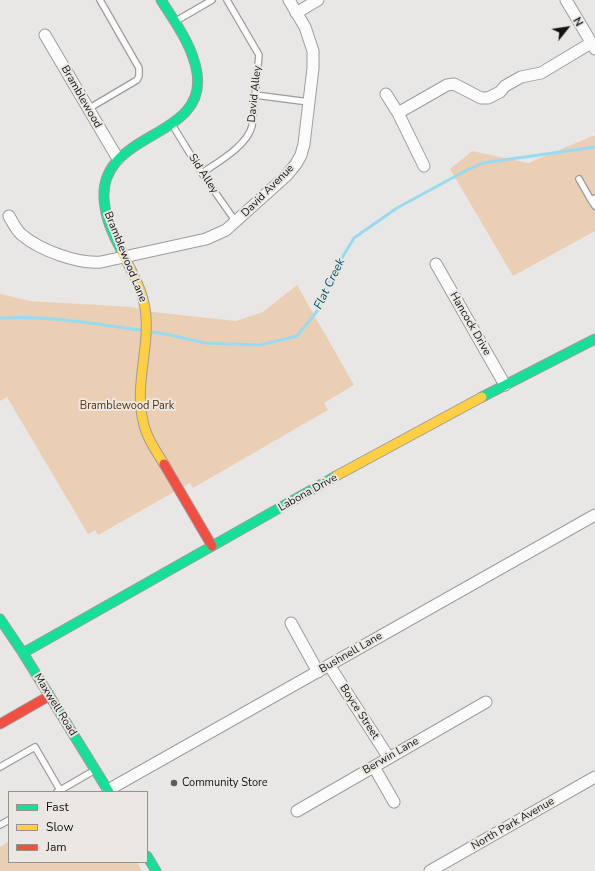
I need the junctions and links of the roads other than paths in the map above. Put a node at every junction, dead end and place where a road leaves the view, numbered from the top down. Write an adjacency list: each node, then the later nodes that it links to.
1 (100, 0): 15 (lane)
2 (161, 0): 9 (street, Bramblewood Lane)
3 (212, 0): 9 (lane)
4 (227, 0): 13 (lane, David Alley)
5 (289, 0): 8 (street, David Avenue)
6 (318, 0): 8 (street)
7 (566, 0): 11 (street)
8 (296, 13): 14 (street, David Avenue)
9 (174, 22): 17 (street, Bramblewood Lane)
10 (45, 35): 15 (street, Bramblewood)
11 (593, 46): 16 (street)
12 (386, 94): 16 (street)
13 (255, 95): 14 (lane); 20 (lane, David Alley)
14 (309, 102): 25 (street, David Avenue)
15 (88, 109): 18 (street, Bramblewood)
16 (398, 113): 19 (street)
17 (172, 124): 18 (street, Bramblewood Lane); 20 (lane, Sid Alley)
18 (118, 159): 26 (street, Bramblewood Lane)
19 (424, 166)
20 (202, 173): 25 (lane, Sid Alley)
21 (578, 179): 22 (lane)
22 (593, 199): 23 (lane)
23 (595, 206)
24 (9, 216): 26 (street)
25 (236, 222): 26 (street, David Avenue)
26 (125, 257): 31 (street, Bramblewood Lane)
27 (436, 264): 29 (street, Hancock Drive)
28 (595, 339): 29 (street, Labona Drive)
29 (504, 385): 31 (street, Labona Drive)
30 (595, 515): 35 (street, Bushnell Lane)
31 (212, 546): 34 (street, Labona Drive)
32 (0, 619): 34 (street, Maxwell Road)
33 (291, 623): 36 (street)
34 (23, 653): 37 (street, Maxwell Road)
35 (329, 665): 36 (street, Bushnell Lane); 40 (street, Boyce Street)
36 (318, 672): 46 (street, Bushnell Lane)
37 (49, 696): 39 (street); 43 (street, Maxwell Road)
38 (486, 702): 40 (street, Berwin Lane)
39 (0, 724)
40 (389, 758): 41 (street, Berwin Lane)
41 (374, 766): 47 (street); 48 (street, Berwin Lane)
42 (0, 767): 45 (lane)
43 (95, 770): 45 (lane); 46 (street, Maxwell Road)
44 (595, 777): 51 (street, North Park Avenue)
45 (59, 791)
46 (108, 791)
47 (394, 802)
48 (297, 811)
49 (148, 858): 50 (street)
50 (156, 871)
51 (430, 871)

